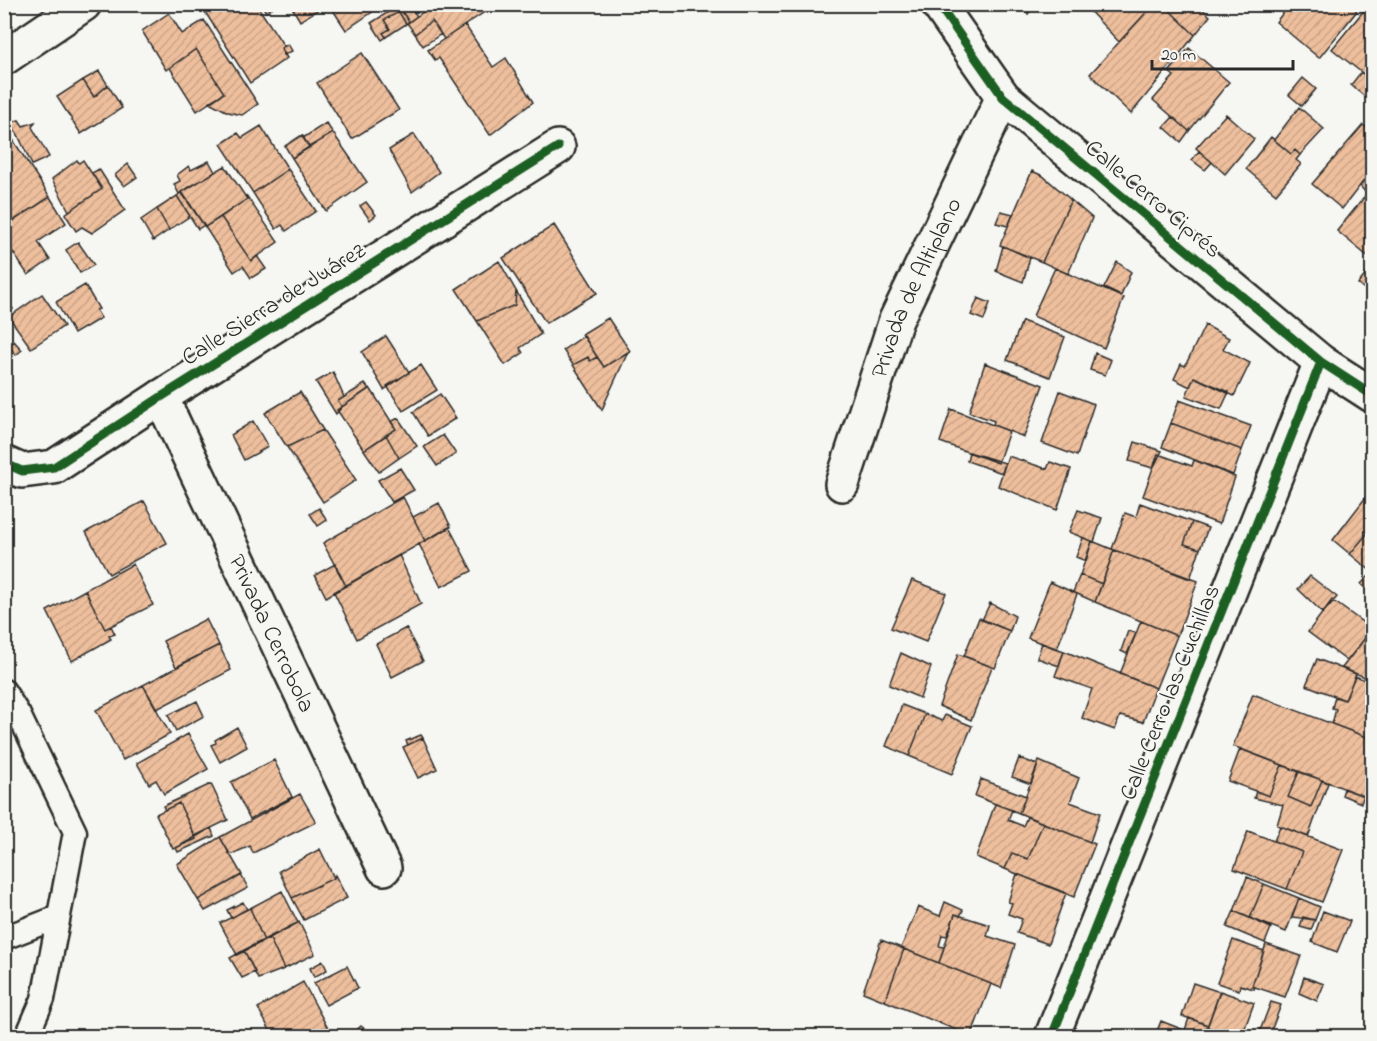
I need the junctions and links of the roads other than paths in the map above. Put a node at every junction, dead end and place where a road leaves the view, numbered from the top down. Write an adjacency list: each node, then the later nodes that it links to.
1 (84, 4): 3 (street)
2 (938, 4): 4 (street, Calle Cerro Ciprés)
3 (4, 58)
4 (1003, 97): 6 (street, Calle Cerro Ciprés); 10 (street, Privada de Altiplano)
5 (558, 147): 8 (street, Calle Sierra de Juárez)
6 (1321, 362): 7 (street, Calle Cerro Ciprés); 17 (street, Calle Cerro las Cuchillas)
7 (1372, 395)
8 (160, 397): 9 (street, Calle Sierra de Juárez); 13 (street, Privada Cerrobola)
9 (4, 463)
10 (842, 484)
11 (4, 691): 12 (lane)
12 (12, 717): 14 (lane)
13 (384, 868)
14 (58, 917): 15 (lane); 16 (lane)
15 (4, 938)
16 (27, 1036)
17 (1052, 1036)

